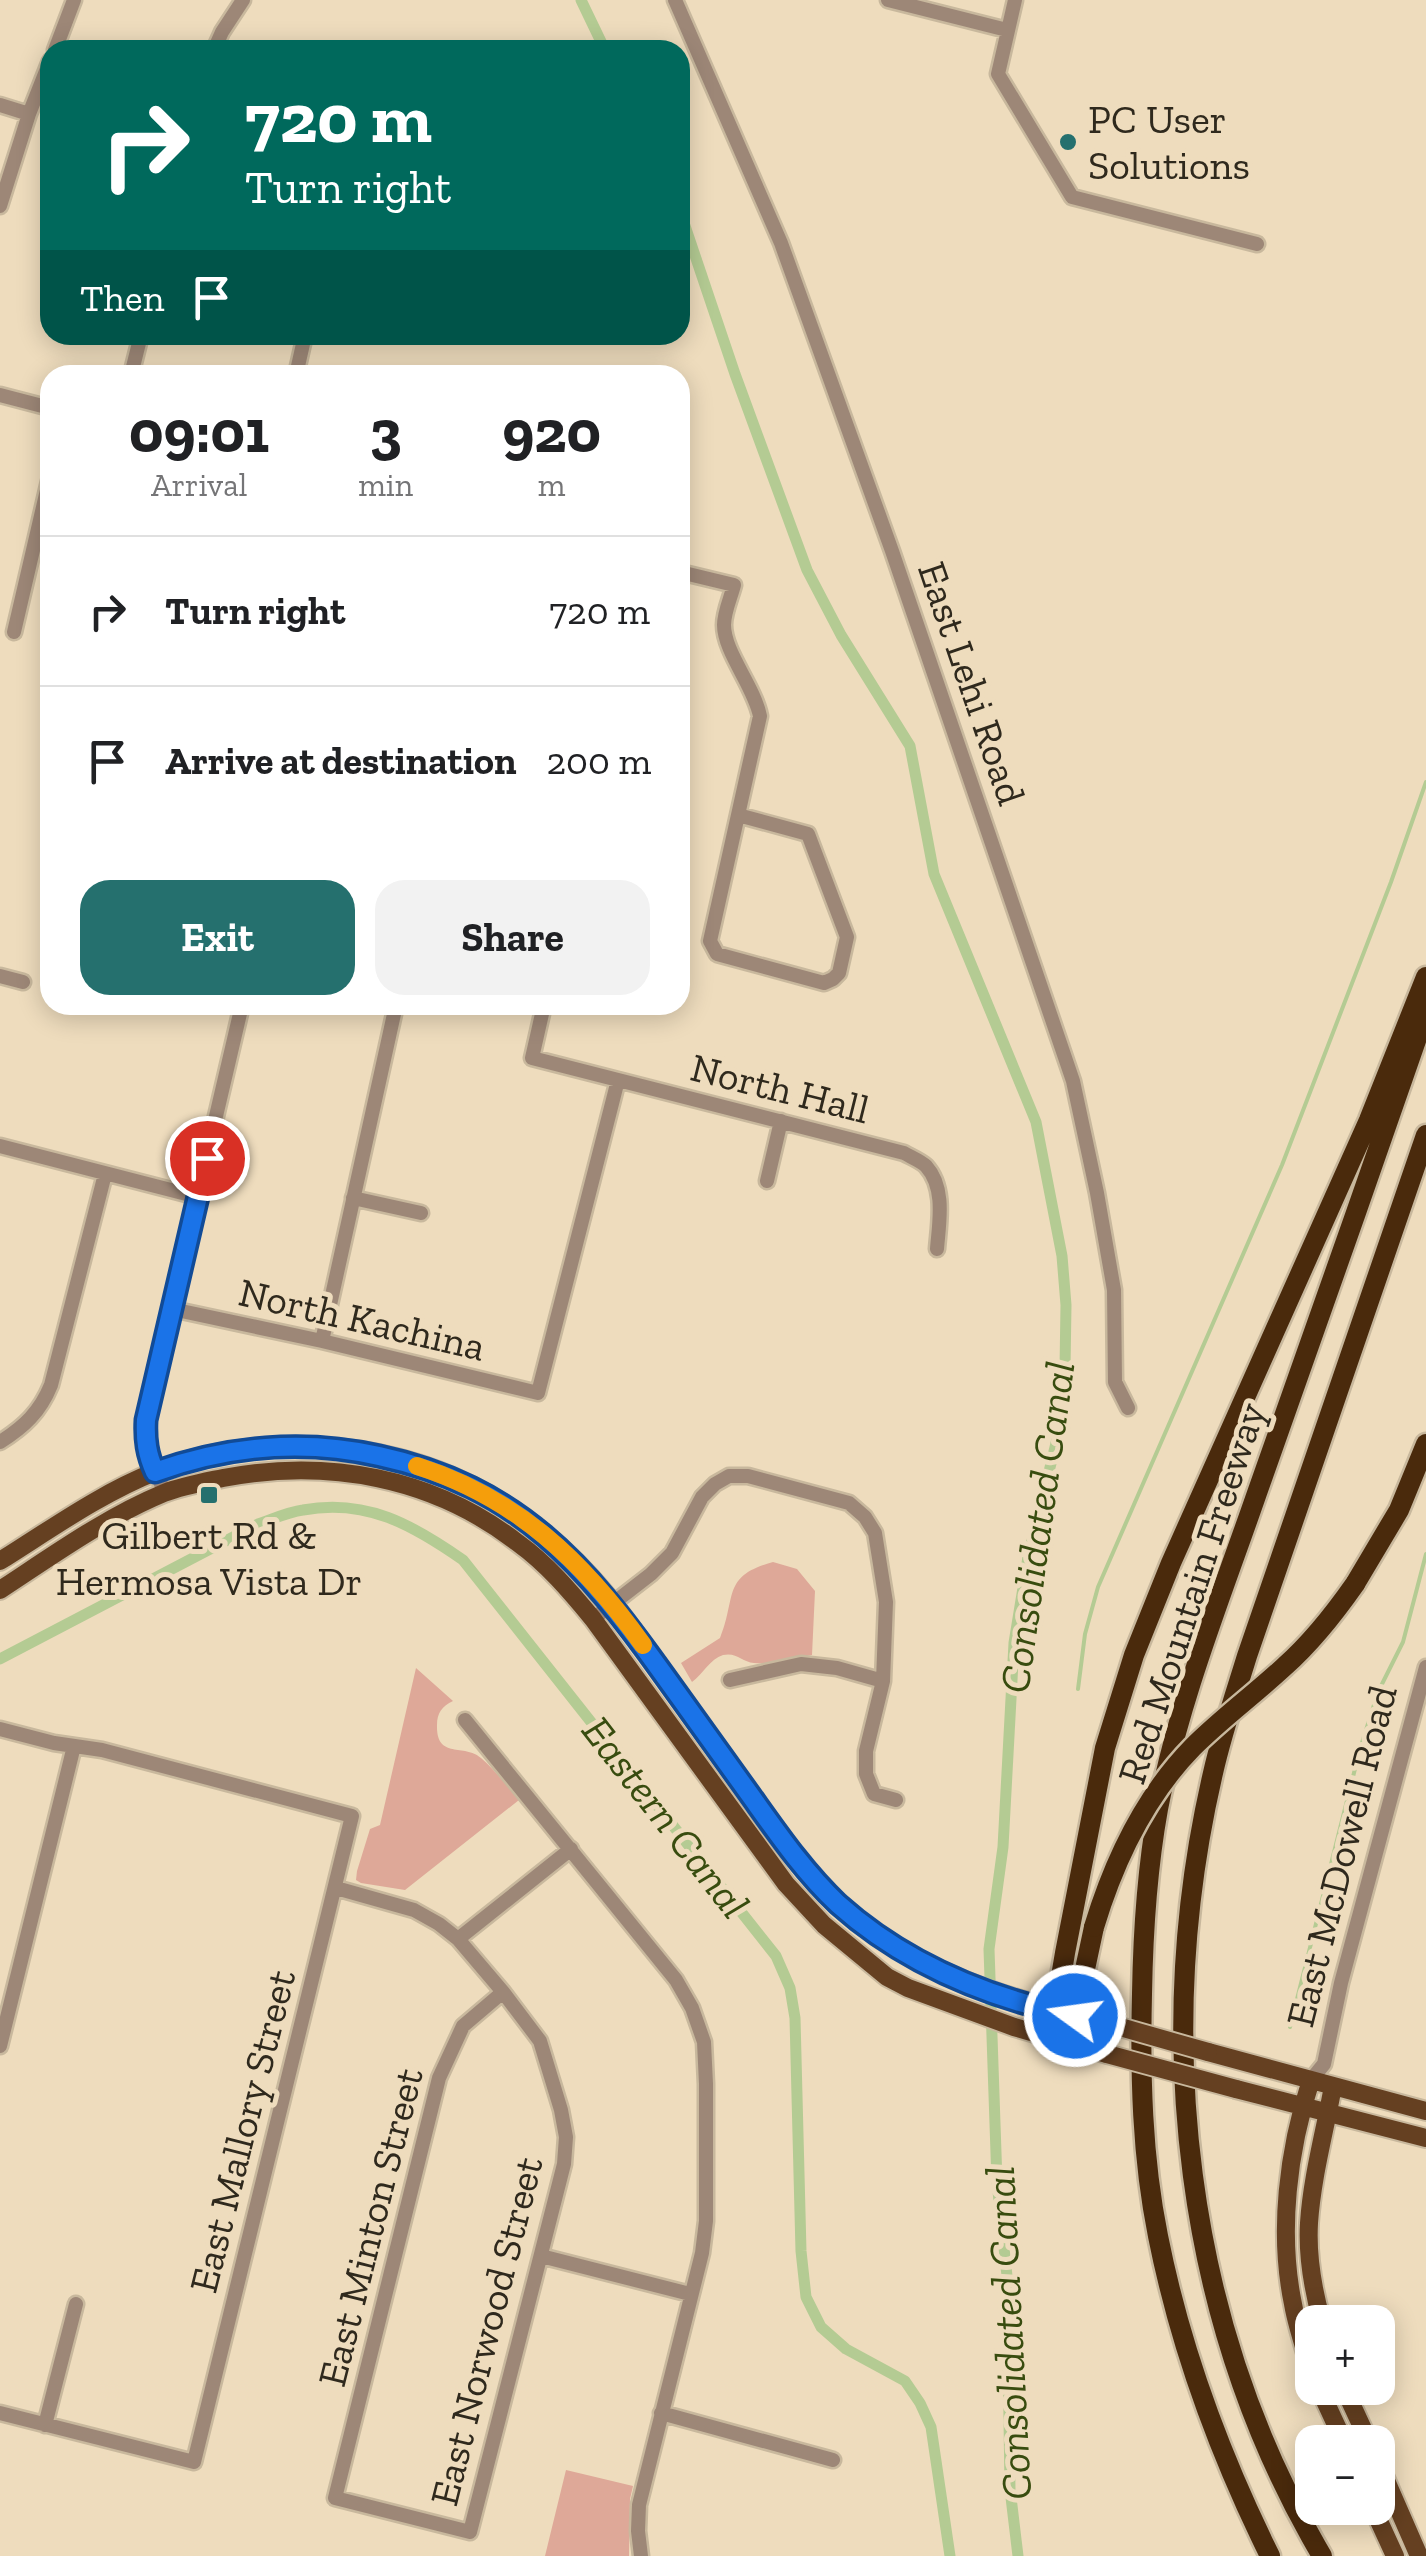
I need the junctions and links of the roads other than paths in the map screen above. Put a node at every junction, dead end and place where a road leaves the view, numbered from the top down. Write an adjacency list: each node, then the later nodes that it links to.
1 (74, 0): 7 (street)
2 (243, 0): 8 (street)
3 (675, 0): 39 (street, East Lehi Road)
4 (888, 0): 6 (street)
5 (1016, 0): 6 (street)
6 (1008, 30): 13 (street)
7 (58, 40)
8 (218, 40)
9 (40, 86): 11 (street)
10 (0, 106): 11 (street)
11 (29, 114): 12 (street)
12 (0, 206)
13 (1256, 244)
14 (0, 396): 15 (street)
15 (40, 406)
16 (40, 521): 18 (street)
17 (690, 574): 19 (street)
18 (14, 632)
19 (738, 815): 19 (street)
20 (0, 976): 22 (street)
21 (1426, 977): 59 (highway)
22 (23, 982)
23 (1426, 1012): 82 (highway, Red Mountain Freeway)
24 (240, 1015): 33 (street)
25 (394, 1015): 34 (street)
26 (542, 1015): 27 (street, North Hall)
27 (618, 1080): 28 (street, North Hall); 38 (street, North Kachina)
28 (780, 1121): 32 (street); 36 (street, North Hall)
29 (1426, 1135): 83 (highway, Red Mountain Freeway)
30 (0, 1146): 31 (street)
31 (105, 1174): 33 (street); 40 (street)
32 (767, 1181)
33 (198, 1197): 37 (street)
34 (353, 1198): 35 (street); 38 (street)
35 (422, 1213)
36 (937, 1249)
37 (172, 1309): 38 (street, North Kachina); 42 (street)
38 (322, 1341)
39 (1128, 1408)
40 (0, 1442)
41 (1426, 1444): 59 (highway, bridge)
42 (155, 1472): 43 (street); 44 (main road); 46 (main road)
43 (165, 1492): 45 (main road); 47 (main road)
44 (0, 1561)
45 (0, 1590)
46 (612, 1603): 47 (street); 50 (street); 59 (main road)
47 (593, 1618): 60 (main road)
48 (1426, 1666): 62 (street, East McDowell Road)
49 (730, 1680): 50 (street)
50 (883, 1681): 54 (street)
51 (465, 1720): 55 (street)
52 (0, 1729): 53 (street)
53 (74, 1746): 56 (street, East Mallory Street); 61 (street)
54 (896, 1800)
55 (571, 1849): 57 (street); 70 (street)
56 (336, 1888): 57 (street, East Norwood Street); 76 (street, East Mallory Street)
57 (458, 1939): 58 (street, East Norwood Street)
58 (503, 1992): 69 (street, East Norwood Street); 80 (street, East Minton Street)
59 (1065, 2014): 60 (highway); 63 (main road, bridge)
60 (1065, 2042): 65 (main road, bridge)
61 (0, 2046)
62 (1324, 2064): 63 (street, East McDowell Road); 64 (street, East McDowell Road)
63 (1310, 2080): 64 (main road); 65 (main road, East McDowell Road)
64 (1332, 2086): 66 (main road); 67 (main road, East McDowell Road)
65 (1302, 2107): 67 (main road); 73 (main road, East McDowell Road)
66 (1426, 2111)
67 (1328, 2114): 68 (main road); 72 (main road, East McDowell Road)
68 (1426, 2138)
69 (540, 2256): 70 (street); 80 (street, East Norwood Street)
70 (690, 2294): 75 (street)
71 (76, 2304): 76 (street)
72 (1318, 2305)
73 (1295, 2312)
74 (0, 2413): 76 (street)
75 (661, 2413): 77 (street); 81 (street)
76 (45, 2425)
77 (832, 2460)
78 (1395, 2501): 85 (main road)
79 (1381, 2525): 84 (main road)
80 (470, 2532)
81 (641, 2556)
82 (1270, 2556)
83 (1322, 2556)
84 (1395, 2556)
85 (1419, 2556)

